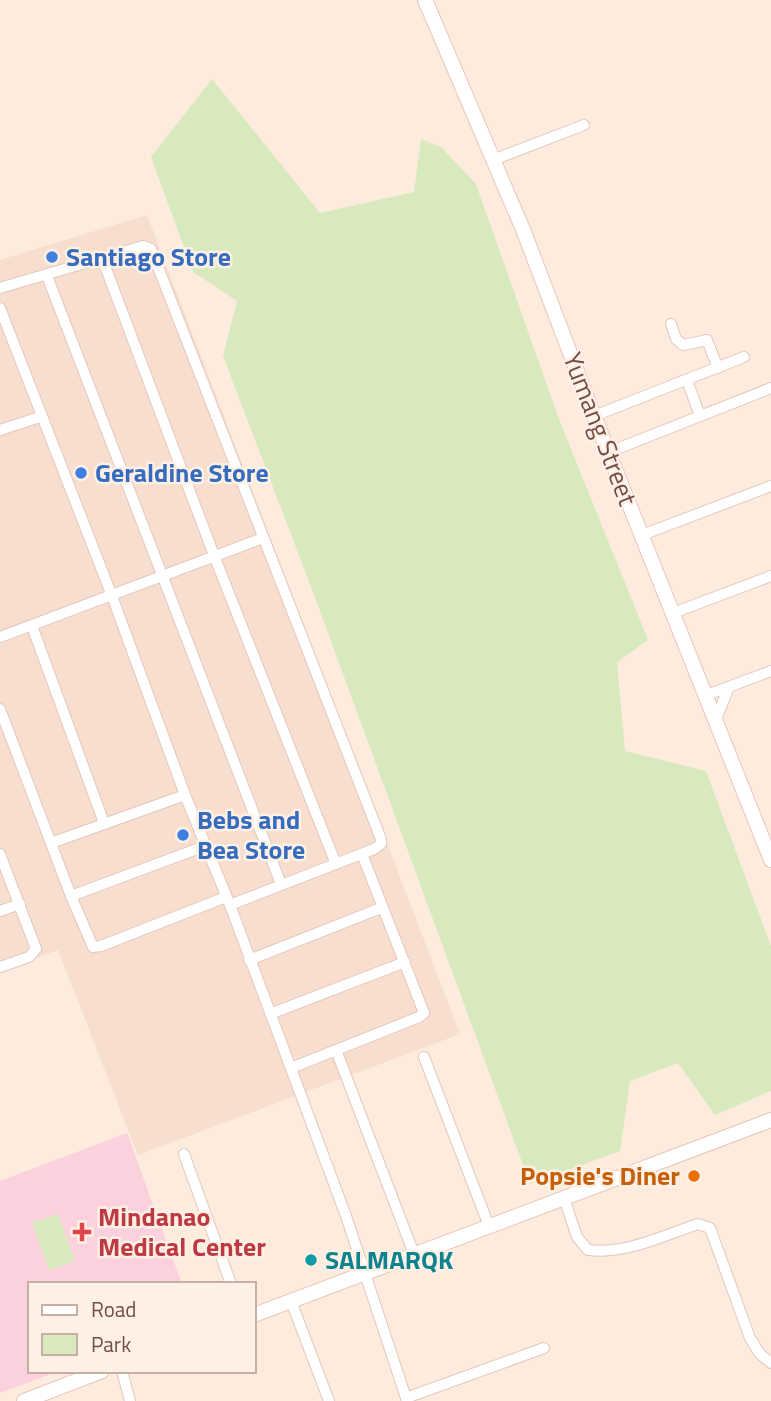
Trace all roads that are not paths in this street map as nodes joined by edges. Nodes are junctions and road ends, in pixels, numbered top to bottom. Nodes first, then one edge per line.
1 (425, 0) edge
2 (584, 125) dead end
3 (493, 160) junction
4 (102, 258) junction
5 (47, 275) junction
6 (0, 288) edge
7 (0, 308) edge
8 (671, 324) dead end
9 (744, 357) dead end
10 (718, 368) junction
11 (687, 380) junction
12 (771, 388) edge
13 (594, 416) junction
14 (700, 416) junction
15 (40, 417) junction
16 (0, 430) edge
17 (609, 452) junction
18 (771, 486) edge
19 (642, 535) junction
20 (263, 538) junction
21 (215, 558) junction
22 (771, 576) edge
23 (164, 577) junction
24 (112, 596) junction
25 (673, 612) junction
26 (32, 625) junction
27 (0, 637) edge
28 (771, 671) edge
29 (729, 687) junction
30 (707, 695) junction
31 (0, 709) edge
32 (716, 719) junction
33 (185, 795) junction
34 (104, 823) junction
35 (51, 844) junction
36 (205, 846) junction
37 (362, 854) junction
38 (0, 855) edge
39 (771, 860) edge
40 (336, 864) junction
41 (281, 884) junction
42 (71, 896) junction
43 (228, 901) junction
44 (20, 904) junction
45 (382, 908) junction
46 (0, 911) edge
47 (249, 960) junction
48 (405, 962) junction
49 (0, 967) edge
50 (270, 1014) junction
51 (336, 1050) junction
52 (424, 1057) dead end
53 (290, 1068) junction
54 (771, 1120) edge
55 (184, 1154) dead end
56 (564, 1198) junction
57 (489, 1226) junction
58 (414, 1254) junction
59 (366, 1272) junction
60 (230, 1282) edge
61 (291, 1301) junction
62 (256, 1314) edge
63 (544, 1348) dead end
64 (771, 1363) edge
65 (97, 1373) edge
66 (123, 1373) edge
67 (406, 1400) edge
68 (24, 1401) edge
69 (130, 1401) edge
70 (329, 1401) edge

1 - 3 main road, Yumang Street
2 - 3 street
3 - 13 main road, Yumang Street
4 - 5 street
4 - 20 street
4 - 21 street
5 - 6 street
5 - 23 street
7 - 15 street
8 - 10 street
9 - 10 street
10 - 11 street
11 - 13 street
11 - 14 street
12 - 14 street
13 - 17 main road, Yumang Street
14 - 17 street
15 - 16 street
15 - 24 street
17 - 19 main road, Yumang Street
18 - 19 street
19 - 25 main road, Yumang Street
20 - 21 street
20 - 37 street
21 - 23 street
21 - 40 street
22 - 25 street
23 - 24 street
23 - 41 street
24 - 26 street
24 - 33 street
25 - 30 main road, Yumang Street
26 - 27 street
26 - 34 street
28 - 29 street
29 - 30 street
29 - 32 street
30 - 32 main road, Yumang Street
31 - 35 street
32 - 39 main road, Yumang Street
33 - 34 street
33 - 36 street
34 - 35 street
35 - 42 street
36 - 42 street
36 - 43 street
37 - 40 street
37 - 45 street
38 - 44 street
40 - 41 street
41 - 43 street
42 - 43 street
43 - 47 street
44 - 46 street
44 - 49 street
45 - 47 street
45 - 48 street
47 - 50 street
48 - 50 street
48 - 51 street
50 - 53 street
51 - 53 street
51 - 58 street
52 - 57 street
53 - 59 street
54 - 56 main road
55 - 60 street
56 - 57 main road
56 - 64 street
57 - 58 main road
58 - 59 main road
59 - 61 main road
59 - 67 street
61 - 62 main road
61 - 70 street
63 - 67 street
65 - 68 main road
66 - 69 street

